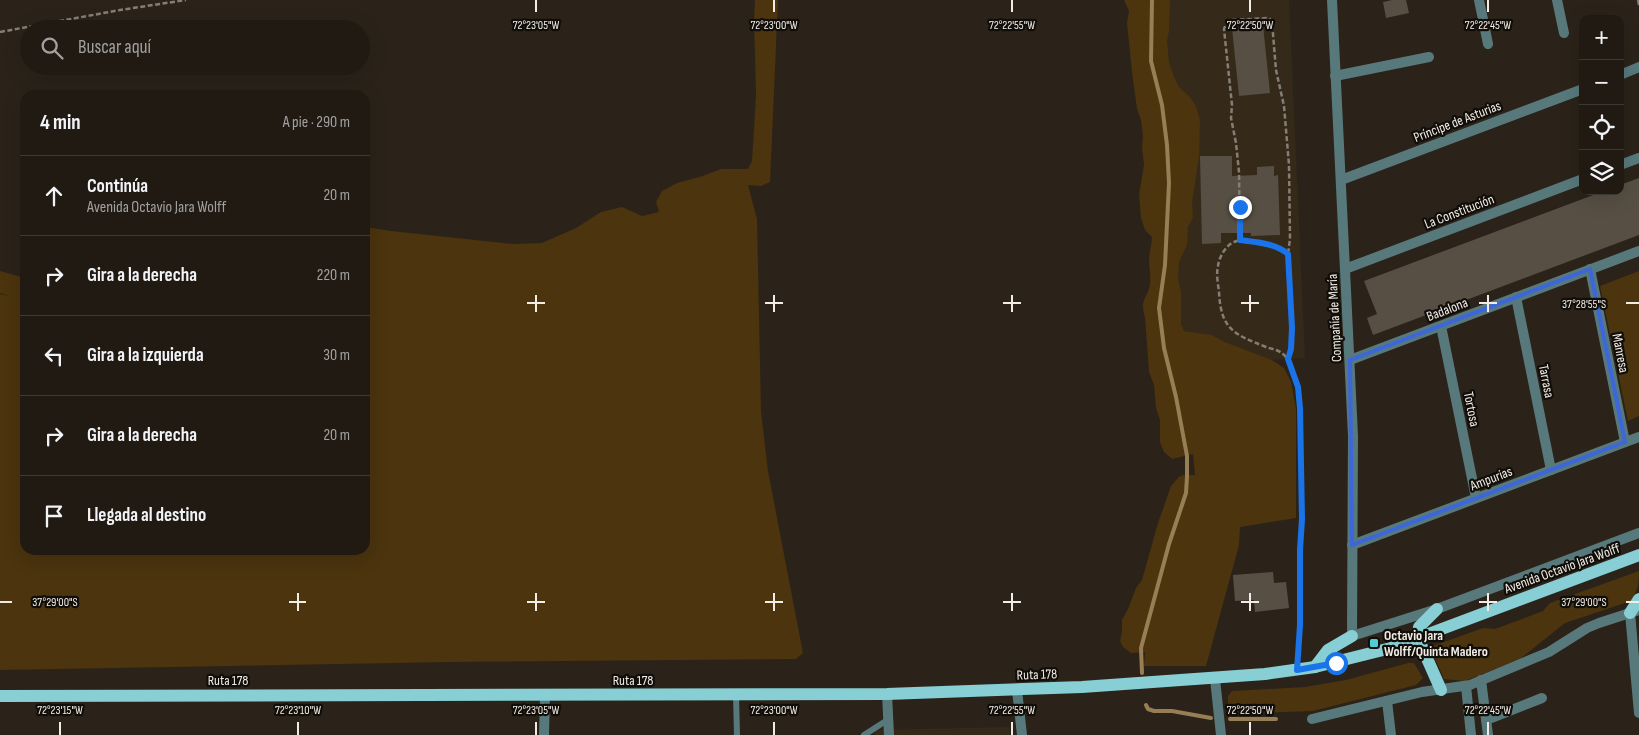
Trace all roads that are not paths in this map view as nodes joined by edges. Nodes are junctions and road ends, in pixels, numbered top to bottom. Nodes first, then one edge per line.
1 (1332, 0) edge
2 (1479, 0) edge
3 (1557, 0) edge
4 (1564, 33) dead end
5 (1488, 44) dead end
6 (1429, 57) dead end
7 (1639, 68) edge
8 (1624, 73) edge
9 (1336, 76) junction
10 (1579, 91) edge
11 (1639, 158) edge
12 (1624, 164) edge
13 (1341, 180) junction
14 (1579, 181) edge
15 (1639, 251) edge
16 (1345, 269) junction
17 (1590, 269) junction
18 (1516, 298) junction
19 (1441, 326) junction
20 (1350, 360) junction
21 (1639, 437) edge
22 (1625, 442) junction
23 (1551, 470) junction
24 (1476, 498) junction
25 (1639, 533) edge
26 (1352, 545) junction
27 (1639, 555) edge
28 (1639, 600) edge
29 (1437, 609) junction
30 (1635, 611) edge
31 (1352, 636) junction
32 (1418, 638) junction
33 (1315, 667) junction
34 (1264, 674) joint
35 (1215, 678) junction
36 (1482, 680) junction
37 (1466, 686) junction
38 (1017, 690) junction
39 (1441, 690) junction
40 (887, 694) junction
41 (544, 695) junction
42 (736, 695) junction
43 (0, 696) edge
44 (1542, 698) dead end
45 (1387, 701) junction
46 (1639, 713) edge
47 (888, 718) junction
48 (1312, 719) dead end
49 (1486, 720) junction
50 (544, 735) edge
51 (737, 735) edge
52 (864, 735) edge
53 (889, 735) edge
54 (1022, 735) edge
55 (1221, 735) edge
56 (1391, 735) edge
57 (1471, 735) edge
58 (1488, 735) edge

1 - 9 street, Compañía de María
2 - 5 street
3 - 4 street
6 - 9 street
7 - 8 street
9 - 13 street, Compañía de María
10 - 13 street, Príncipe de Asturias
11 - 12 street
13 - 16 street, Compañía de María
14 - 16 street, La Constitución
15 - 17 street, Badalona
16 - 20 street, Compañía de María
17 - 18 street, Badalona
17 - 22 street, Manresa
18 - 19 street, Badalona
18 - 23 street, Tarrasa
19 - 20 street, Badalona
19 - 24 street, Tortosa
20 - 26 street, Compañía de María
21 - 22 street, Ampurias
22 - 23 street, Ampurias
23 - 24 street, Ampurias
24 - 26 street, Ampurias
25 - 29 street, Avenida Octavio Jara Wolff
26 - 31 street, Compañía de María
27 - 32 main road, Avenida Octavio Jara Wolff
28 - 30 main road
29 - 31 street, Avenida Octavio Jara Wolff
29 - 32 main road
30 - 36 street
30 - 46 street
31 - 33 main road
32 - 33 main road, Avenida Octavio Jara Wolff
32 - 39 main road
33 - 34 main road, Avenida Octavio Jara Wolff
34 - 35 main road, Ruta 178
35 - 38 main road, Ruta 178
35 - 55 street
36 - 37 street
36 - 49 street
37 - 39 street
37 - 57 street
38 - 40 main road, Ruta 178
38 - 54 street
39 - 45 street
40 - 42 main road, Ruta 178
40 - 47 street
41 - 42 main road, Ruta 178
41 - 43 main road, Ruta 178
41 - 50 street
42 - 51 lane
44 - 49 street
45 - 48 street
45 - 56 street
47 - 52 lane
47 - 53 street
49 - 58 street

